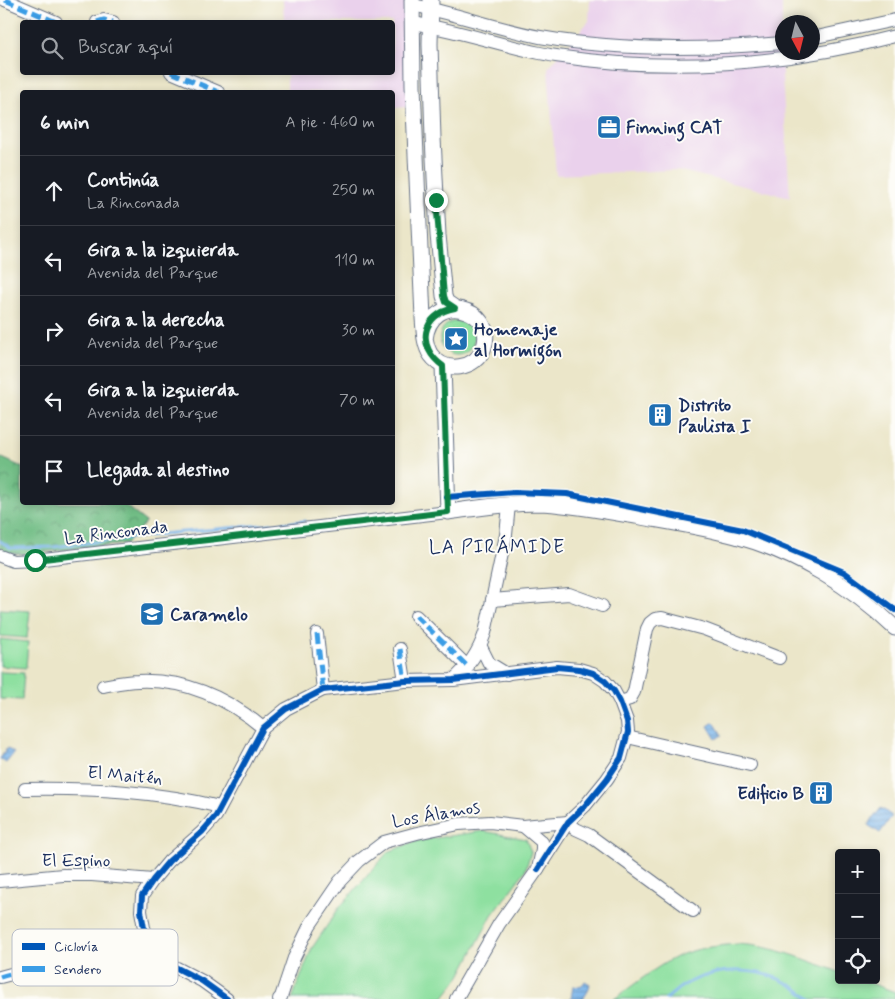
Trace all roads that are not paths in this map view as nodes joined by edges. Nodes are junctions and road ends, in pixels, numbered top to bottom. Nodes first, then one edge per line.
1 (5, 0) edge
2 (412, 3) edge
3 (430, 4) edge
4 (51, 20) edge
5 (895, 20) edge
6 (412, 23) junction
7 (430, 26) junction
8 (820, 36) edge
9 (895, 36) edge
10 (775, 43) edge
11 (745, 45) junction
12 (748, 61) junction
13 (178, 75) edge
14 (213, 90) edge
15 (455, 308) junction
16 (425, 339) junction
17 (443, 366) junction
18 (510, 505) junction
19 (448, 512) junction
20 (0, 556) edge
21 (492, 600) junction
22 (602, 606) dead end
23 (416, 616) dead end
24 (895, 628) edge
25 (316, 634) dead end
26 (481, 647) junction
27 (400, 649) dead end
28 (779, 658) dead end
29 (468, 667) junction
30 (506, 674) junction
31 (454, 680) junction
32 (405, 681) junction
33 (103, 686) dead end
34 (323, 690) junction
35 (620, 702) junction
36 (263, 728) junction
37 (627, 737) junction
38 (750, 764) dead end
39 (26, 789) dead end
40 (220, 808) junction
41 (568, 822) junction
42 (523, 826) junction
43 (538, 869) junction
44 (0, 880) edge
45 (152, 880) junction
46 (693, 911) dead end
47 (144, 929) edge
48 (178, 969) edge
49 (280, 998) edge
50 (227, 999) edge
51 (456, 999) edge

1 - 4 street
2 - 3 street
2 - 6 street
3 - 7 street
3 - 11 street
5 - 8 street
6 - 7 street
6 - 16 street
7 - 12 street
7 - 15 street
9 - 12 street
10 - 11 street
11 - 12 street
13 - 14 street
15 - 16 street
15 - 17 street
16 - 17 street
17 - 19 street
18 - 19 street, La Rinconada
18 - 21 street
18 - 24 street, La Rinconada
19 - 20 street, La Rinconada
21 - 22 street
21 - 26 street
23 - 29 street
25 - 34 street
26 - 29 street
26 - 30 street
27 - 32 street
28 - 35 street
29 - 31 street
30 - 31 street
30 - 35 street
31 - 32 street
32 - 34 street
33 - 36 street
34 - 36 street
35 - 37 street
36 - 40 street
37 - 38 street
37 - 41 street
39 - 40 street, El Maitén
40 - 45 street
41 - 42 street, Los Álamos
41 - 43 street
41 - 46 street
42 - 43 street
42 - 49 street, Los Álamos
43 - 51 street
44 - 45 street, El Espino
45 - 47 street
48 - 50 street

